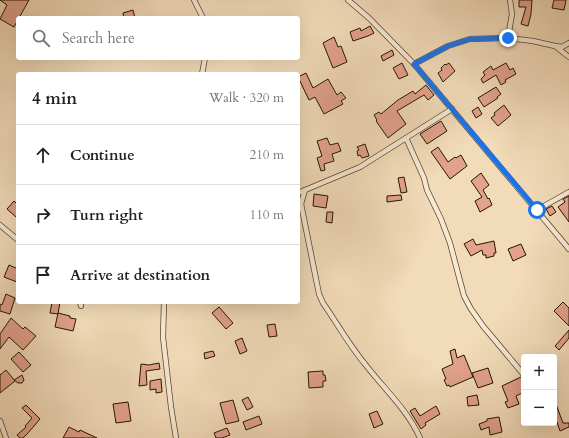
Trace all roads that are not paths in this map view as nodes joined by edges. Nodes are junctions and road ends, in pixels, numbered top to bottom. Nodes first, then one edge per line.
1 (194, 0) edge
2 (348, 0) edge
3 (510, 0) edge
4 (201, 16) edge
5 (508, 38) junction
6 (569, 43) edge
7 (555, 46) junction
8 (569, 57) edge
9 (205, 60) edge
10 (414, 64) junction
11 (202, 72) edge
12 (452, 109) junction
13 (406, 138) junction
14 (305, 190) junction
15 (300, 192) edge
16 (569, 192) edge
17 (300, 200) edge
18 (300, 207) edge
19 (537, 210) junction
20 (0, 225) edge
21 (16, 238) edge
22 (569, 249) edge
23 (164, 304) edge
24 (521, 371) edge
25 (0, 421) edge
26 (6, 438) edge
27 (176, 438) edge
28 (420, 438) edge

1 - 4 street
2 - 10 street
3 - 5 street
5 - 7 street
5 - 10 street
6 - 7 street
7 - 8 street
9 - 11 street
10 - 12 street
12 - 13 street
12 - 19 street
13 - 14 street
13 - 24 street
14 - 15 street
14 - 17 street
16 - 19 street
18 - 28 street
19 - 22 street
20 - 21 street
23 - 27 street
25 - 26 street

